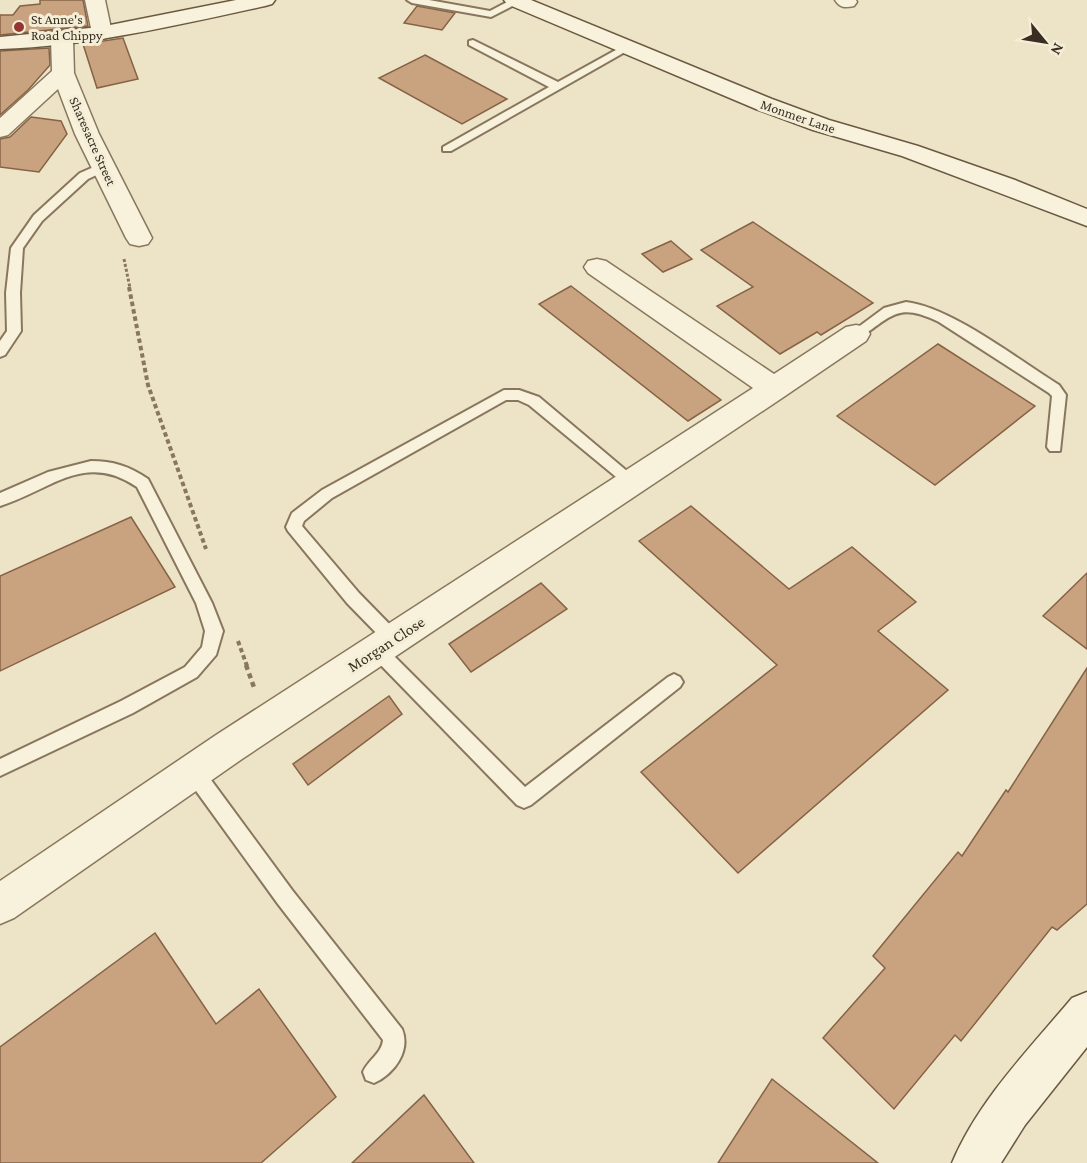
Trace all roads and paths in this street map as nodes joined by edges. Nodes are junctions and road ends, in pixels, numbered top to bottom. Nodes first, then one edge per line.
1 (95, 0) edge
2 (265, 0) edge
3 (412, 0) edge
4 (516, 1) edge
5 (102, 33) junction
6 (62, 39) junction
7 (0, 43) edge
8 (473, 43) dead end
9 (627, 48) junction
10 (63, 73) junction
11 (558, 87) junction
12 (0, 130) edge
13 (447, 149) dead end
14 (103, 167) junction
15 (1087, 218) edge
16 (139, 238) joint
17 (597, 267) dead end
18 (856, 334) joint
19 (0, 352) edge
20 (775, 389) junction
21 (1055, 447) dead end
22 (632, 482) junction
23 (0, 500) edge
24 (207, 554) dead end
25 (235, 632) dead end
26 (385, 644) junction
27 (674, 682) dead end
28 (266, 722) junction
29 (0, 768) edge
30 (194, 771) junction
31 (0, 904) edge
32 (1087, 1013) edge
33 (374, 1072) dead end
34 (975, 1163) edge

1 - 5 street
2 - 5 street
3 - 4 lane
4 - 9 street, Monmer Lane
5 - 6 street
6 - 7 street
6 - 10 street, Sharesacre Street
8 - 11 lane
9 - 11 lane
9 - 15 street, Monmer Lane
10 - 12 street
10 - 14 street, Sharesacre Street
11 - 13 lane
14 - 16 street, Sharesacre Street
14 - 19 lane
16 - 24 path
17 - 20 street
18 - 20 street, Morgan Close
18 - 21 lane
20 - 22 street, Morgan Close
22 - 26 street, Morgan Close
22 - 26 lane
23 - 29 lane
25 - 28 path
26 - 27 lane
26 - 28 street, Morgan Close
28 - 30 street, Morgan Close
30 - 31 street, Morgan Close
30 - 33 lane
32 - 34 street

